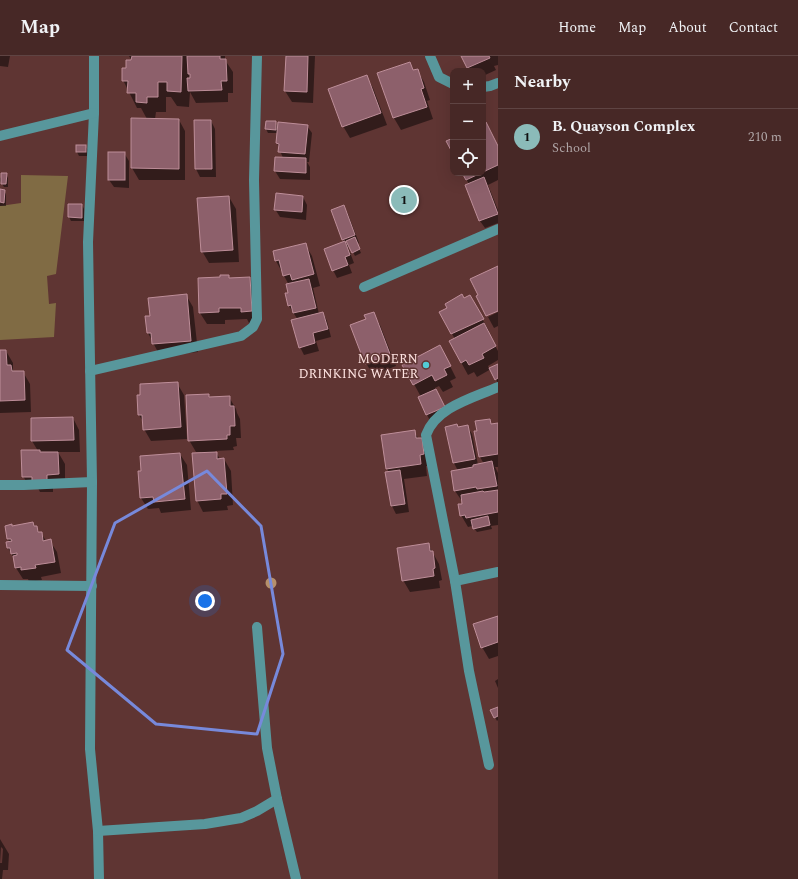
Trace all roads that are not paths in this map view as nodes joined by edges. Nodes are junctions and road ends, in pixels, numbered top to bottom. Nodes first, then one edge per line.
1 (94, 56) edge
2 (257, 56) edge
3 (430, 56) edge
4 (450, 82) edge
5 (498, 83) edge
6 (486, 87) edge
7 (94, 113) junction
8 (0, 136) edge
9 (498, 229) edge
10 (364, 287) dead end
11 (90, 371) junction
12 (498, 387) edge
13 (92, 482) junction
14 (0, 485) edge
15 (498, 572) edge
16 (455, 581) junction
17 (0, 585) edge
18 (92, 586) junction
19 (257, 627) dead end
20 (489, 765) dead end
21 (277, 799) junction
22 (98, 831) junction
23 (99, 879) edge
24 (296, 879) edge

1 - 7 street
2 - 11 street
3 - 4 street
5 - 6 street
7 - 8 street
7 - 11 street
9 - 10 street
11 - 13 street
12 - 16 street
13 - 14 street
13 - 18 street
15 - 16 street
16 - 20 street
17 - 18 street
18 - 22 street
19 - 21 street
21 - 22 street
21 - 24 street
22 - 23 street

